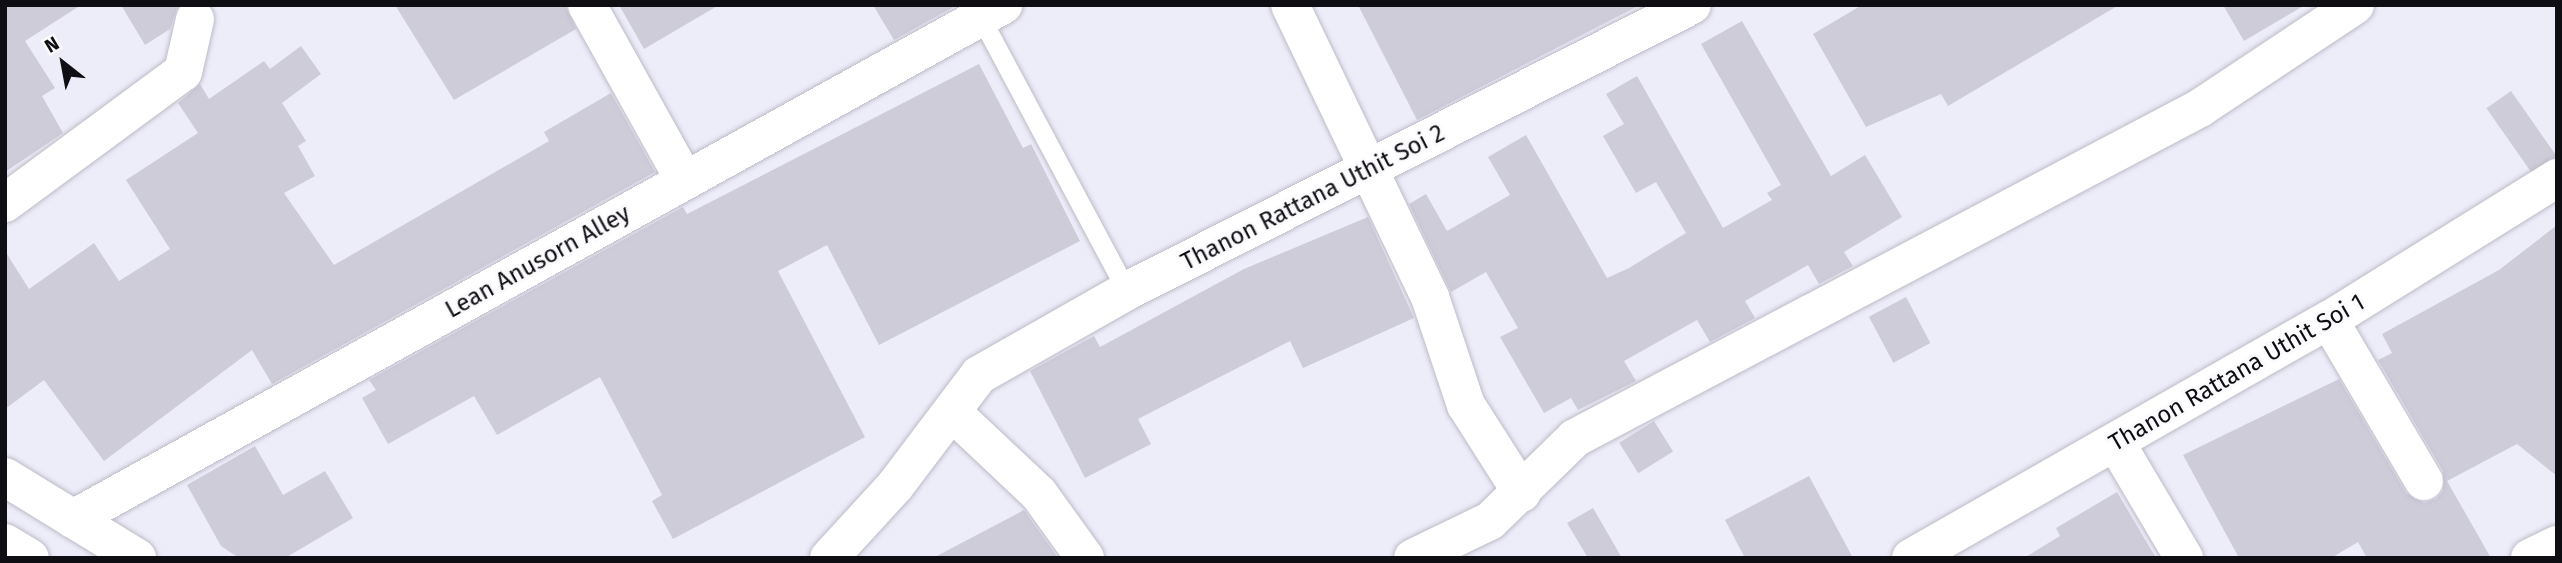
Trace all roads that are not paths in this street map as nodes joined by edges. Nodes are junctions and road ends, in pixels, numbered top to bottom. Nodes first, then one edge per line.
1 (587, 5) edge
2 (1692, 5) edge
3 (2355, 5) edge
4 (1296, 7) edge
5 (992, 12) edge
6 (195, 19) dead end
7 (1371, 169) junction
8 (685, 181) junction
9 (2551, 194) edge
10 (5, 203) edge
11 (1127, 291) junction
12 (2329, 320) junction
13 (953, 413) junction
14 (2116, 443) junction
15 (5, 477) edge
16 (2424, 481) dead end
17 (1522, 493) junction
18 (73, 519) junction
19 (5, 543) edge
20 (2557, 545) edge
21 (30, 558) edge
22 (137, 558) edge
23 (829, 558) edge
24 (1084, 558) edge
25 (1413, 558) edge
26 (1911, 558) edge
27 (2184, 558) edge
28 (2530, 558) edge

1 - 8 street
2 - 7 street, Thanon Rattana Uthit Soi 2
3 - 17 street
4 - 7 street
5 - 8 street, Lean Anusorn Alley
5 - 11 lane
6 - 10 street
7 - 11 street, Thanon Rattana Uthit Soi 2
7 - 17 street
8 - 18 street, Lean Anusorn Alley
9 - 12 street, Thanon Rattana Uthit Soi 1
11 - 13 street, Thanon Rattana Uthit Soi 2
12 - 14 street, Thanon Rattana Uthit Soi 1
12 - 16 street
13 - 23 street, Thanon Rattana Uthit Soi 2
13 - 24 street
14 - 26 street, Thanon Rattana Uthit Soi 1
14 - 27 street
15 - 18 street
17 - 25 street
18 - 22 street
19 - 21 street
20 - 28 street

